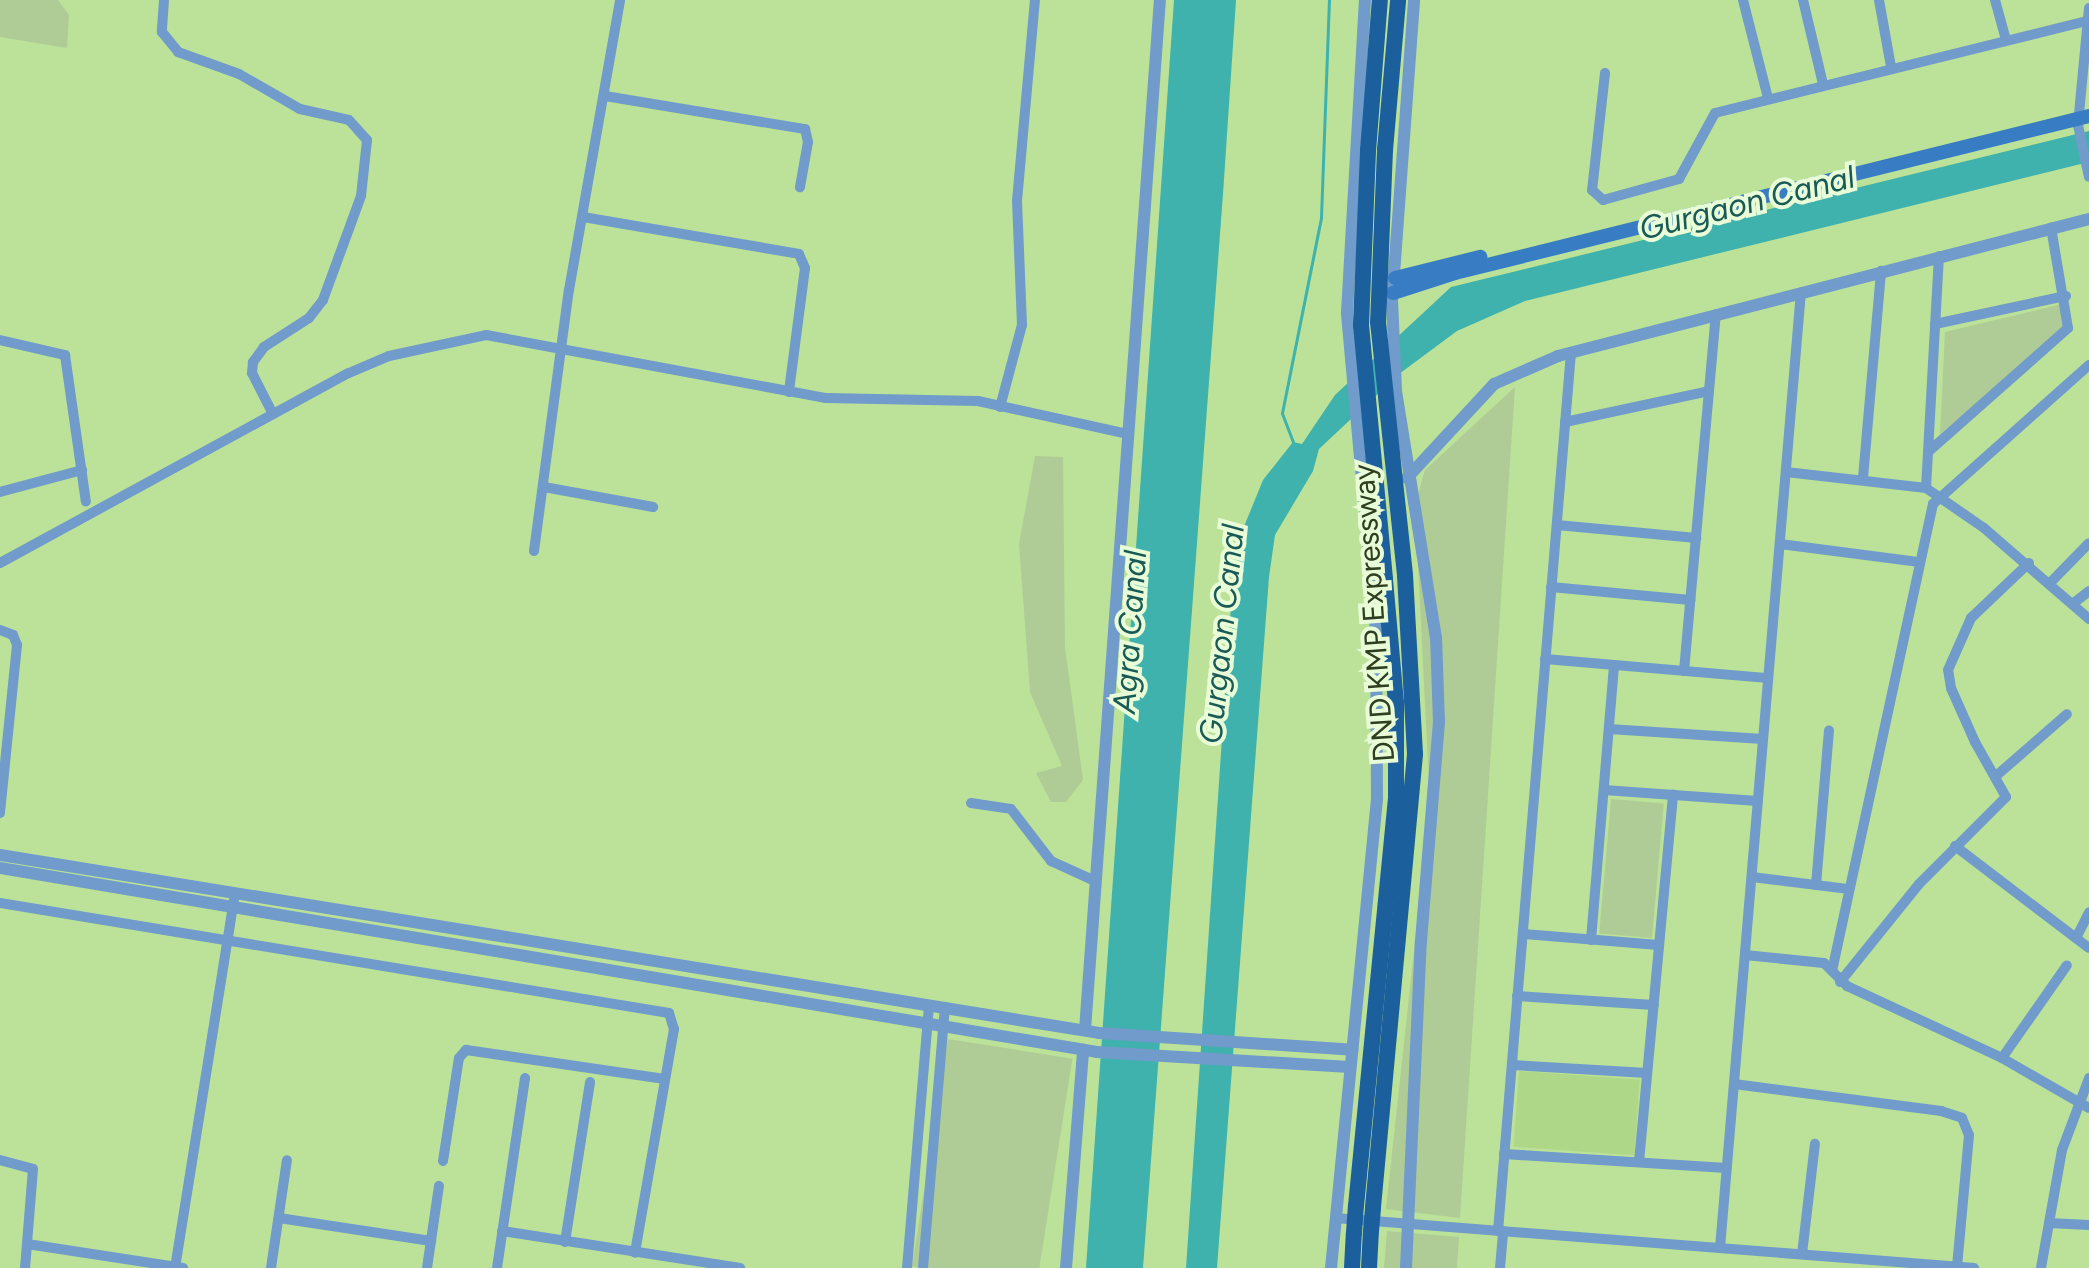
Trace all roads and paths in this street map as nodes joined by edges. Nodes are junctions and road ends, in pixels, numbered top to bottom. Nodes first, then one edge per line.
1 (164, 0) edge
2 (620, 0) edge
3 (1035, 0) edge
4 (1160, 0) edge
5 (1365, 0) edge
6 (1380, 0) edge
7 (1398, 0) edge
8 (1414, 0) edge
9 (1743, 0) edge
10 (1803, 0) edge
11 (1879, 0) edge
12 (1995, 0) edge
13 (2089, 8) edge
14 (2088, 21) edge
15 (2006, 40) junction
16 (1891, 67) junction
17 (1605, 73) dead end
18 (1823, 84) junction
19 (605, 96) junction
20 (1768, 98) junction
21 (2083, 117) edge
22 (1377, 150) junction
23 (2088, 172) edge
24 (800, 187) dead end
25 (583, 217) junction
26 (2089, 219) edge
27 (1354, 220) junction
28 (1399, 223) junction
29 (2051, 227) junction
30 (1939, 256) junction
31 (1881, 271) junction
32 (1394, 285) junction
33 (1801, 292) junction
34 (2066, 296) junction
35 (1716, 314) junction
36 (1935, 324) junction
37 (0, 340) edge
38 (560, 349) junction
39 (1571, 352) junction
40 (2089, 365) edge
41 (1709, 391) junction
42 (789, 392) junction
43 (1000, 407) junction
44 (273, 414) junction
45 (1565, 422) junction
46 (1128, 434) junction
47 (1928, 452) junction
48 (82, 470) junction
49 (1786, 472) junction
50 (1407, 478) junction
51 (1863, 478) junction
52 (544, 487) junction
53 (1926, 488) junction
54 (0, 492) edge
55 (1941, 496) junction
56 (86, 502) dead end
57 (653, 507) dead end
58 (1557, 525) junction
59 (1696, 538) junction
60 (2089, 543) edge
61 (1780, 544) junction
62 (1421, 546) junction
63 (534, 551) dead end
64 (1370, 551) junction
65 (1918, 562) junction
66 (0, 563) edge
67 (2029, 563) junction
68 (2051, 582) junction
69 (1551, 587) junction
70 (2089, 591) edge
71 (1690, 600) junction
72 (2075, 602) junction
73 (2089, 619) edge
74 (0, 630) edge
75 (1545, 659) junction
76 (1614, 665) junction
77 (1684, 671) junction
78 (1768, 678) junction
79 (6, 696) edge
80 (2067, 714) dead end
81 (1609, 729) junction
82 (1829, 731) dead end
83 (1763, 739) junction
84 (3, 750) edge
85 (1996, 776) junction
86 (1604, 790) junction
87 (1673, 795) junction
88 (1758, 801) junction
89 (971, 803) dead end
90 (0, 813) edge
91 (1955, 846) junction
92 (0, 855) edge
93 (0, 868) edge
94 (1752, 877) junction
95 (1095, 881) junction
96 (1816, 885) junction
97 (1849, 889) junction
98 (234, 899) junction
99 (0, 903) edge
100 (2089, 912) edge
101 (1523, 934) junction
102 (2076, 938) junction
103 (227, 940) junction
104 (1591, 940) junction
105 (1659, 945) junction
106 (2089, 948) edge
107 (1745, 955) junction
108 (2067, 965) dead end
109 (1832, 971) junction
110 (1840, 982) junction
111 (1517, 996) junction
112 (929, 1005) junction
113 (1654, 1005) junction
114 (945, 1007) junction
115 (927, 1023) junction
116 (943, 1025) junction
117 (1085, 1030) junction
118 (1083, 1050) junction
119 (1352, 1050) junction
120 (2002, 1058) junction
121 (1512, 1065) junction
122 (1350, 1067) junction
123 (1647, 1073) junction
124 (525, 1078) dead end
125 (2089, 1078) edge
126 (665, 1079) junction
127 (590, 1082) dead end
128 (1734, 1084) junction
129 (2078, 1102) junction
130 (2089, 1108) edge
131 (1815, 1144) dead end
132 (1504, 1154) junction
133 (0, 1160) edge
134 (287, 1160) dead end
135 (443, 1161) dead end
136 (1639, 1162) junction
137 (1727, 1168) junction
138 (439, 1186) dead end
139 (1365, 1206) junction
140 (279, 1218) junction
141 (1335, 1218) junction
142 (1409, 1223) junction
143 (2049, 1223) junction
144 (2089, 1225) edge
145 (502, 1231) junction
146 (1500, 1231) junction
147 (1363, 1232) junction
148 (431, 1241) junction
149 (565, 1242) junction
150 (27, 1244) junction
151 (1720, 1248) junction
152 (635, 1253) junction
153 (87, 1254) junction
154 (1802, 1254) junction
155 (1833, 1262) edge
156 (1893, 1265) edge
157 (1957, 1267) edge
158 (25, 1268) edge
159 (84, 1268) edge
160 (178, 1268) edge
161 (271, 1268) edge
162 (427, 1268) edge
163 (497, 1268) edge
164 (740, 1268) edge
165 (907, 1268) edge
166 (923, 1268) edge
167 (1066, 1268) edge
168 (1331, 1268) edge
169 (1352, 1268) edge
170 (1369, 1268) edge
171 (1406, 1268) edge
172 (1500, 1268) edge
173 (1974, 1268) edge
174 (2041, 1268) edge

1 - 44 street
2 - 19 street
3 - 43 street
4 - 46 street
5 - 27 street
6 - 22 highway, DND KMP Expressway
7 - 22 highway, DND KMP Expressway
8 - 28 street
9 - 20 street
10 - 18 street
11 - 16 street
12 - 15 street
13 - 14 street
14 - 15 street
14 - 21 street
15 - 16 street
16 - 18 street
17 - 20 street
18 - 20 street
19 - 24 street
19 - 25 street
21 - 23 street
21 - 32 main road
22 - 139 highway, DND KMP Expressway, bridge
22 - 139 highway, DND KMP Expressway, bridge
25 - 38 street
25 - 42 street
26 - 29 street
27 - 28 street
27 - 64 street
28 - 32 street
29 - 30 street
29 - 34 street
30 - 31 street
30 - 36 street
31 - 33 street
31 - 51 street
32 - 50 street
33 - 35 street
33 - 49 street
34 - 36 street
34 - 47 street
35 - 39 street
35 - 41 street
36 - 47 street
37 - 48 street
38 - 42 street
38 - 44 street
38 - 52 street
39 - 45 street
39 - 50 street
40 - 55 street
41 - 45 street
41 - 59 street
42 - 43 street
43 - 46 street
44 - 66 street
45 - 58 street
46 - 95 street
47 - 53 street
48 - 54 street
48 - 56 street
49 - 51 street
49 - 61 street
50 - 62 street
51 - 53 street
52 - 57 street
52 - 63 street
53 - 55 street
55 - 65 street
55 - 67 street
58 - 59 street
58 - 69 street
59 - 71 street
60 - 68 street
61 - 65 street
61 - 78 street
62 - 64 street
62 - 142 street
64 - 119 street
65 - 97 street
67 - 68 street
67 - 85 street
68 - 72 street
69 - 71 street
69 - 75 street
70 - 72 street
71 - 77 street
72 - 73 street
74 - 79 street
75 - 76 street
75 - 101 street
76 - 77 street
76 - 81 street
77 - 78 street
78 - 83 street
79 - 84 street
80 - 85 street
81 - 83 street
81 - 86 street
82 - 96 street
83 - 88 street
84 - 90 street
85 - 91 street
86 - 87 street
86 - 104 street
87 - 88 street
87 - 105 street
88 - 94 street
89 - 95 street
91 - 102 street
91 - 110 street
92 - 98 street
93 - 98 street
94 - 96 street
94 - 107 street
95 - 117 street
96 - 97 street
97 - 109 street
98 - 103 street
98 - 112 street
98 - 115 street
99 - 103 street
100 - 102 street
101 - 104 street
101 - 111 street
102 - 106 street
103 - 126 street
103 - 160 street
104 - 105 street
105 - 113 street
107 - 109 street
107 - 128 street
108 - 120 street
109 - 110 street
110 - 120 street
111 - 113 street
111 - 121 street
112 - 114 street
112 - 115 street
113 - 123 street
114 - 116 street
114 - 117 street
115 - 116 street
115 - 165 street
116 - 118 street
116 - 166 street
117 - 119 street
118 - 122 street
118 - 167 street
119 - 122 street
120 - 129 street
121 - 123 street
121 - 132 street
122 - 141 street
123 - 136 street
124 - 145 street
125 - 129 street
126 - 135 street
126 - 152 street
127 - 149 street
128 - 137 street
128 - 157 street
129 - 130 street
129 - 143 street
131 - 154 street
132 - 136 street
132 - 146 street
133 - 150 street
134 - 140 street
136 - 137 street
137 - 151 street
138 - 148 street
139 - 147 highway, DND KMP Expressway, bridge
140 - 148 street
140 - 161 street
141 - 142 street
141 - 168 street
142 - 146 street
142 - 171 street
143 - 144 street
143 - 174 street
145 - 149 street
145 - 163 street
146 - 151 street
146 - 172 street
147 - 169 highway, DND KMP Expressway
147 - 170 highway, DND KMP Expressway
148 - 162 street
149 - 152 street
150 - 153 street
150 - 158 street
151 - 154 street
152 - 164 street
153 - 159 street
153 - 160 street
154 - 155 street
155 - 156 street
156 - 157 street
157 - 173 street

